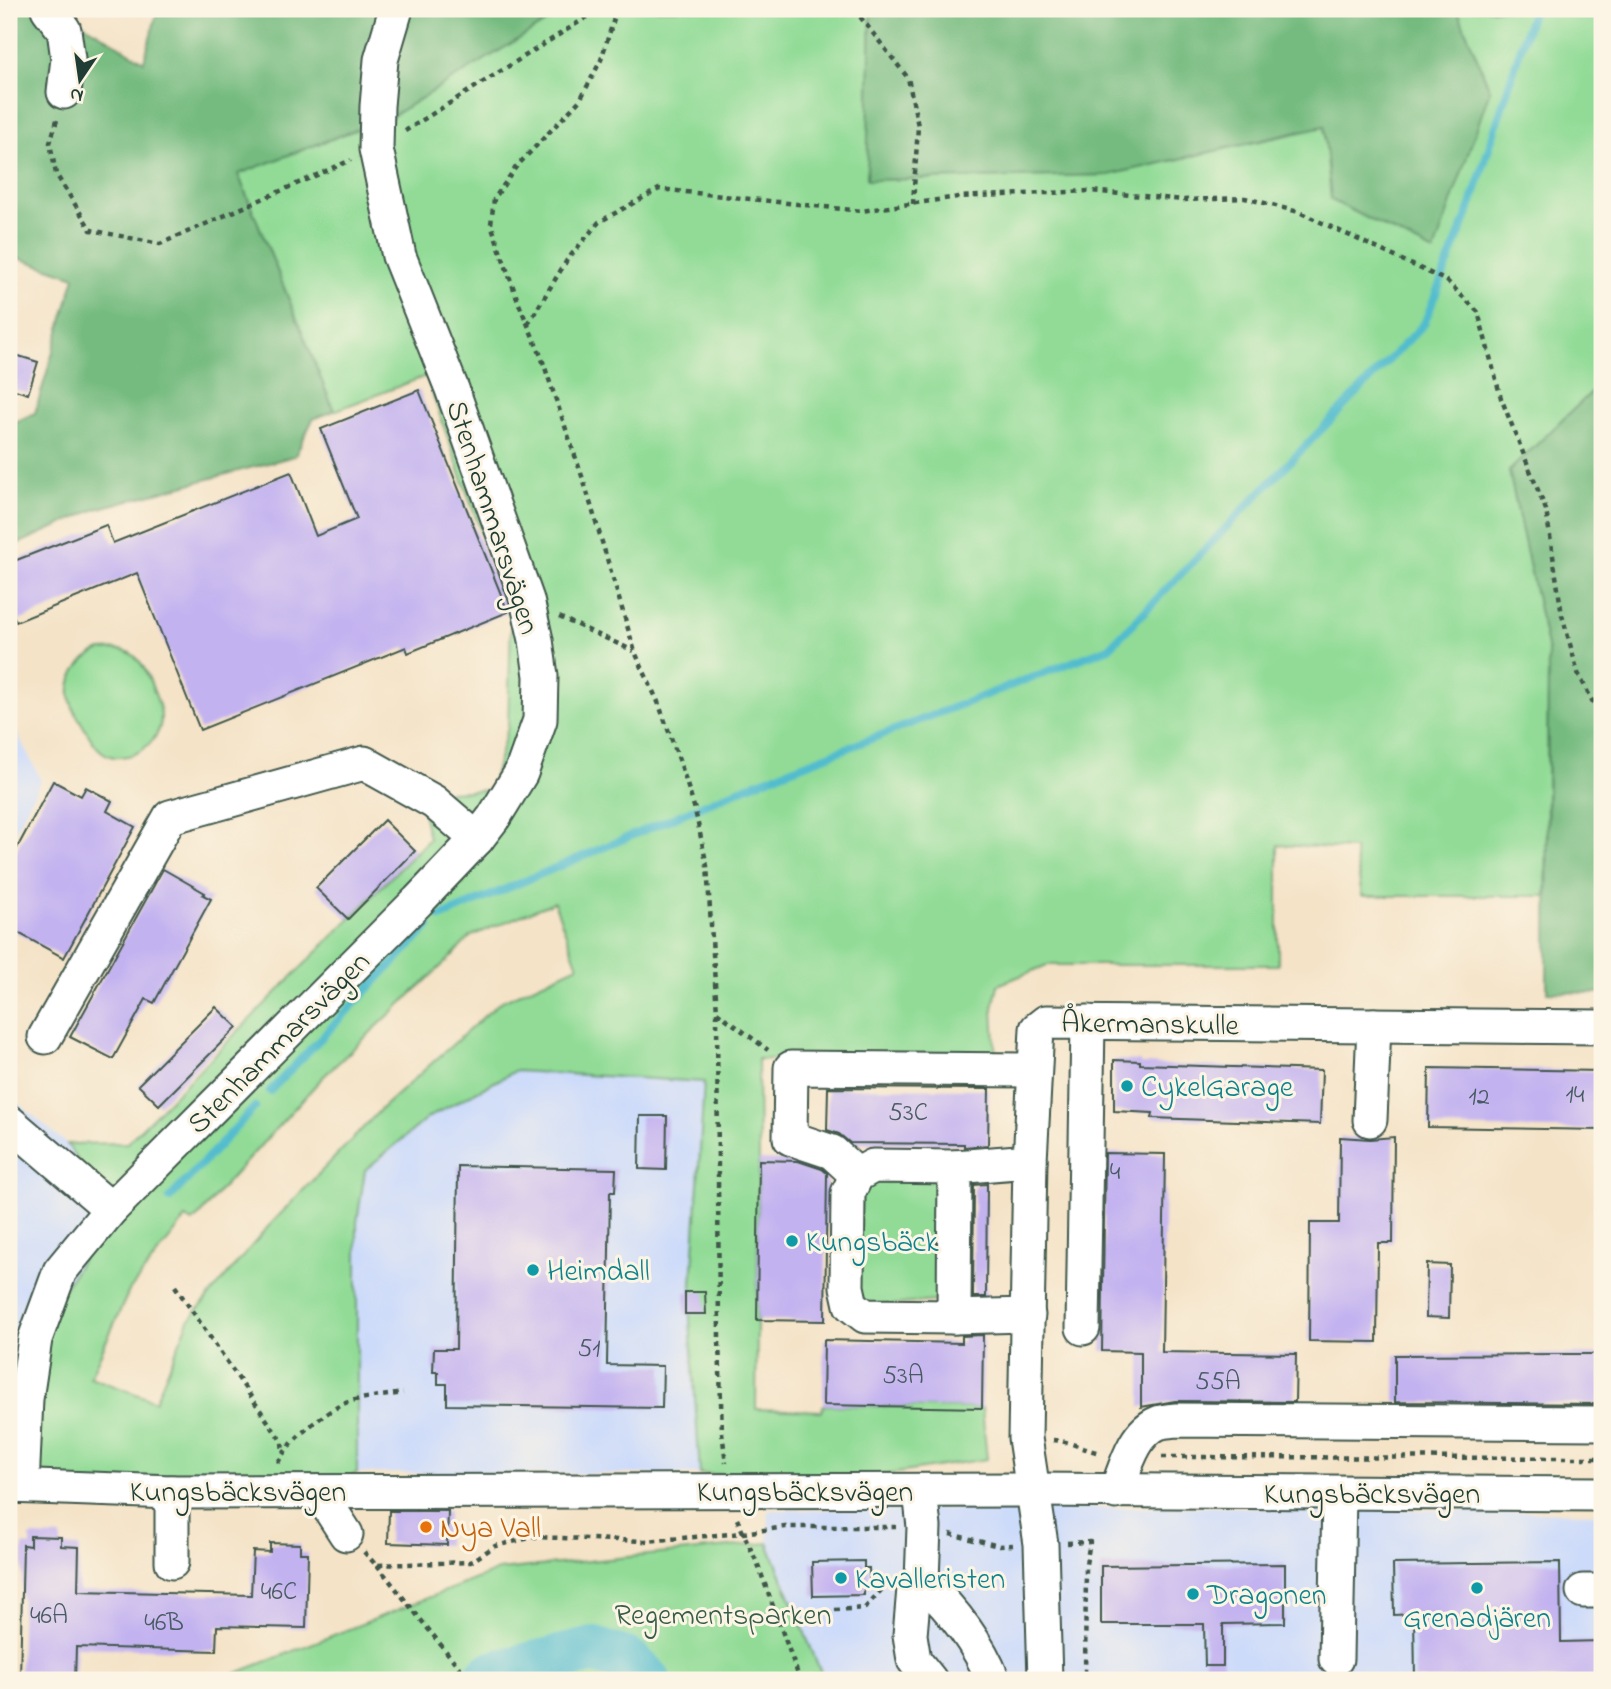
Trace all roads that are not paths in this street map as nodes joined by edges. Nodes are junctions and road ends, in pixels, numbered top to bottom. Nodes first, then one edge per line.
1 (48, 9) edge
2 (396, 9) edge
3 (64, 92) road end
4 (477, 839) junction
5 (1088, 1023) junction
6 (1374, 1025) junction
7 (1602, 1027) edge
8 (45, 1037) dead end
9 (1034, 1070) junction
10 (1370, 1120) dead end
11 (9, 1122) edge
12 (1030, 1161) junction
13 (955, 1167) junction
14 (858, 1175) junction
15 (111, 1209) junction
16 (1028, 1315) junction
17 (954, 1317) junction
18 (1083, 1328) dead end
19 (1602, 1423) edge
20 (15, 1486) edge
21 (1032, 1490) junction
22 (920, 1491) junction
23 (172, 1492) junction
24 (320, 1492) junction
25 (1116, 1492) junction
26 (1339, 1493) junction
27 (1602, 1494) edge
28 (346, 1534) road end
29 (172, 1562) dead end
30 (918, 1585) junction
31 (1336, 1659) dead end
32 (930, 1680) edge
33 (993, 1680) edge
34 (1045, 1680) edge

1 - 3 street
2 - 4 street, Stenhammarsvägen
4 - 8 street
4 - 15 street, Stenhammarsvägen
5 - 6 street, Åkermanskulle
5 - 9 street, Åkermanskulle
5 - 18 street
6 - 7 street, Åkermanskulle
6 - 10 street
9 - 12 street, Åkermanskulle
9 - 14 street
11 - 15 street
12 - 13 street
12 - 16 street, Åkermanskulle
13 - 14 street
13 - 17 street
14 - 17 street
15 - 20 street, Stenhammarsvägen
16 - 17 street
16 - 21 street, Åkermanskulle
19 - 25 street
20 - 23 street, Kungsbäcksvägen
21 - 22 street, Kungsbäcksvägen
21 - 25 street, Kungsbäcksvägen
21 - 34 street, Åkermanskulle
22 - 24 street, Kungsbäcksvägen
22 - 30 street
23 - 24 street, Kungsbäcksvägen
23 - 29 street
24 - 28 street
25 - 26 street, Kungsbäcksvägen
26 - 27 street, Kungsbäcksvägen
26 - 31 street
30 - 32 street
30 - 33 street

